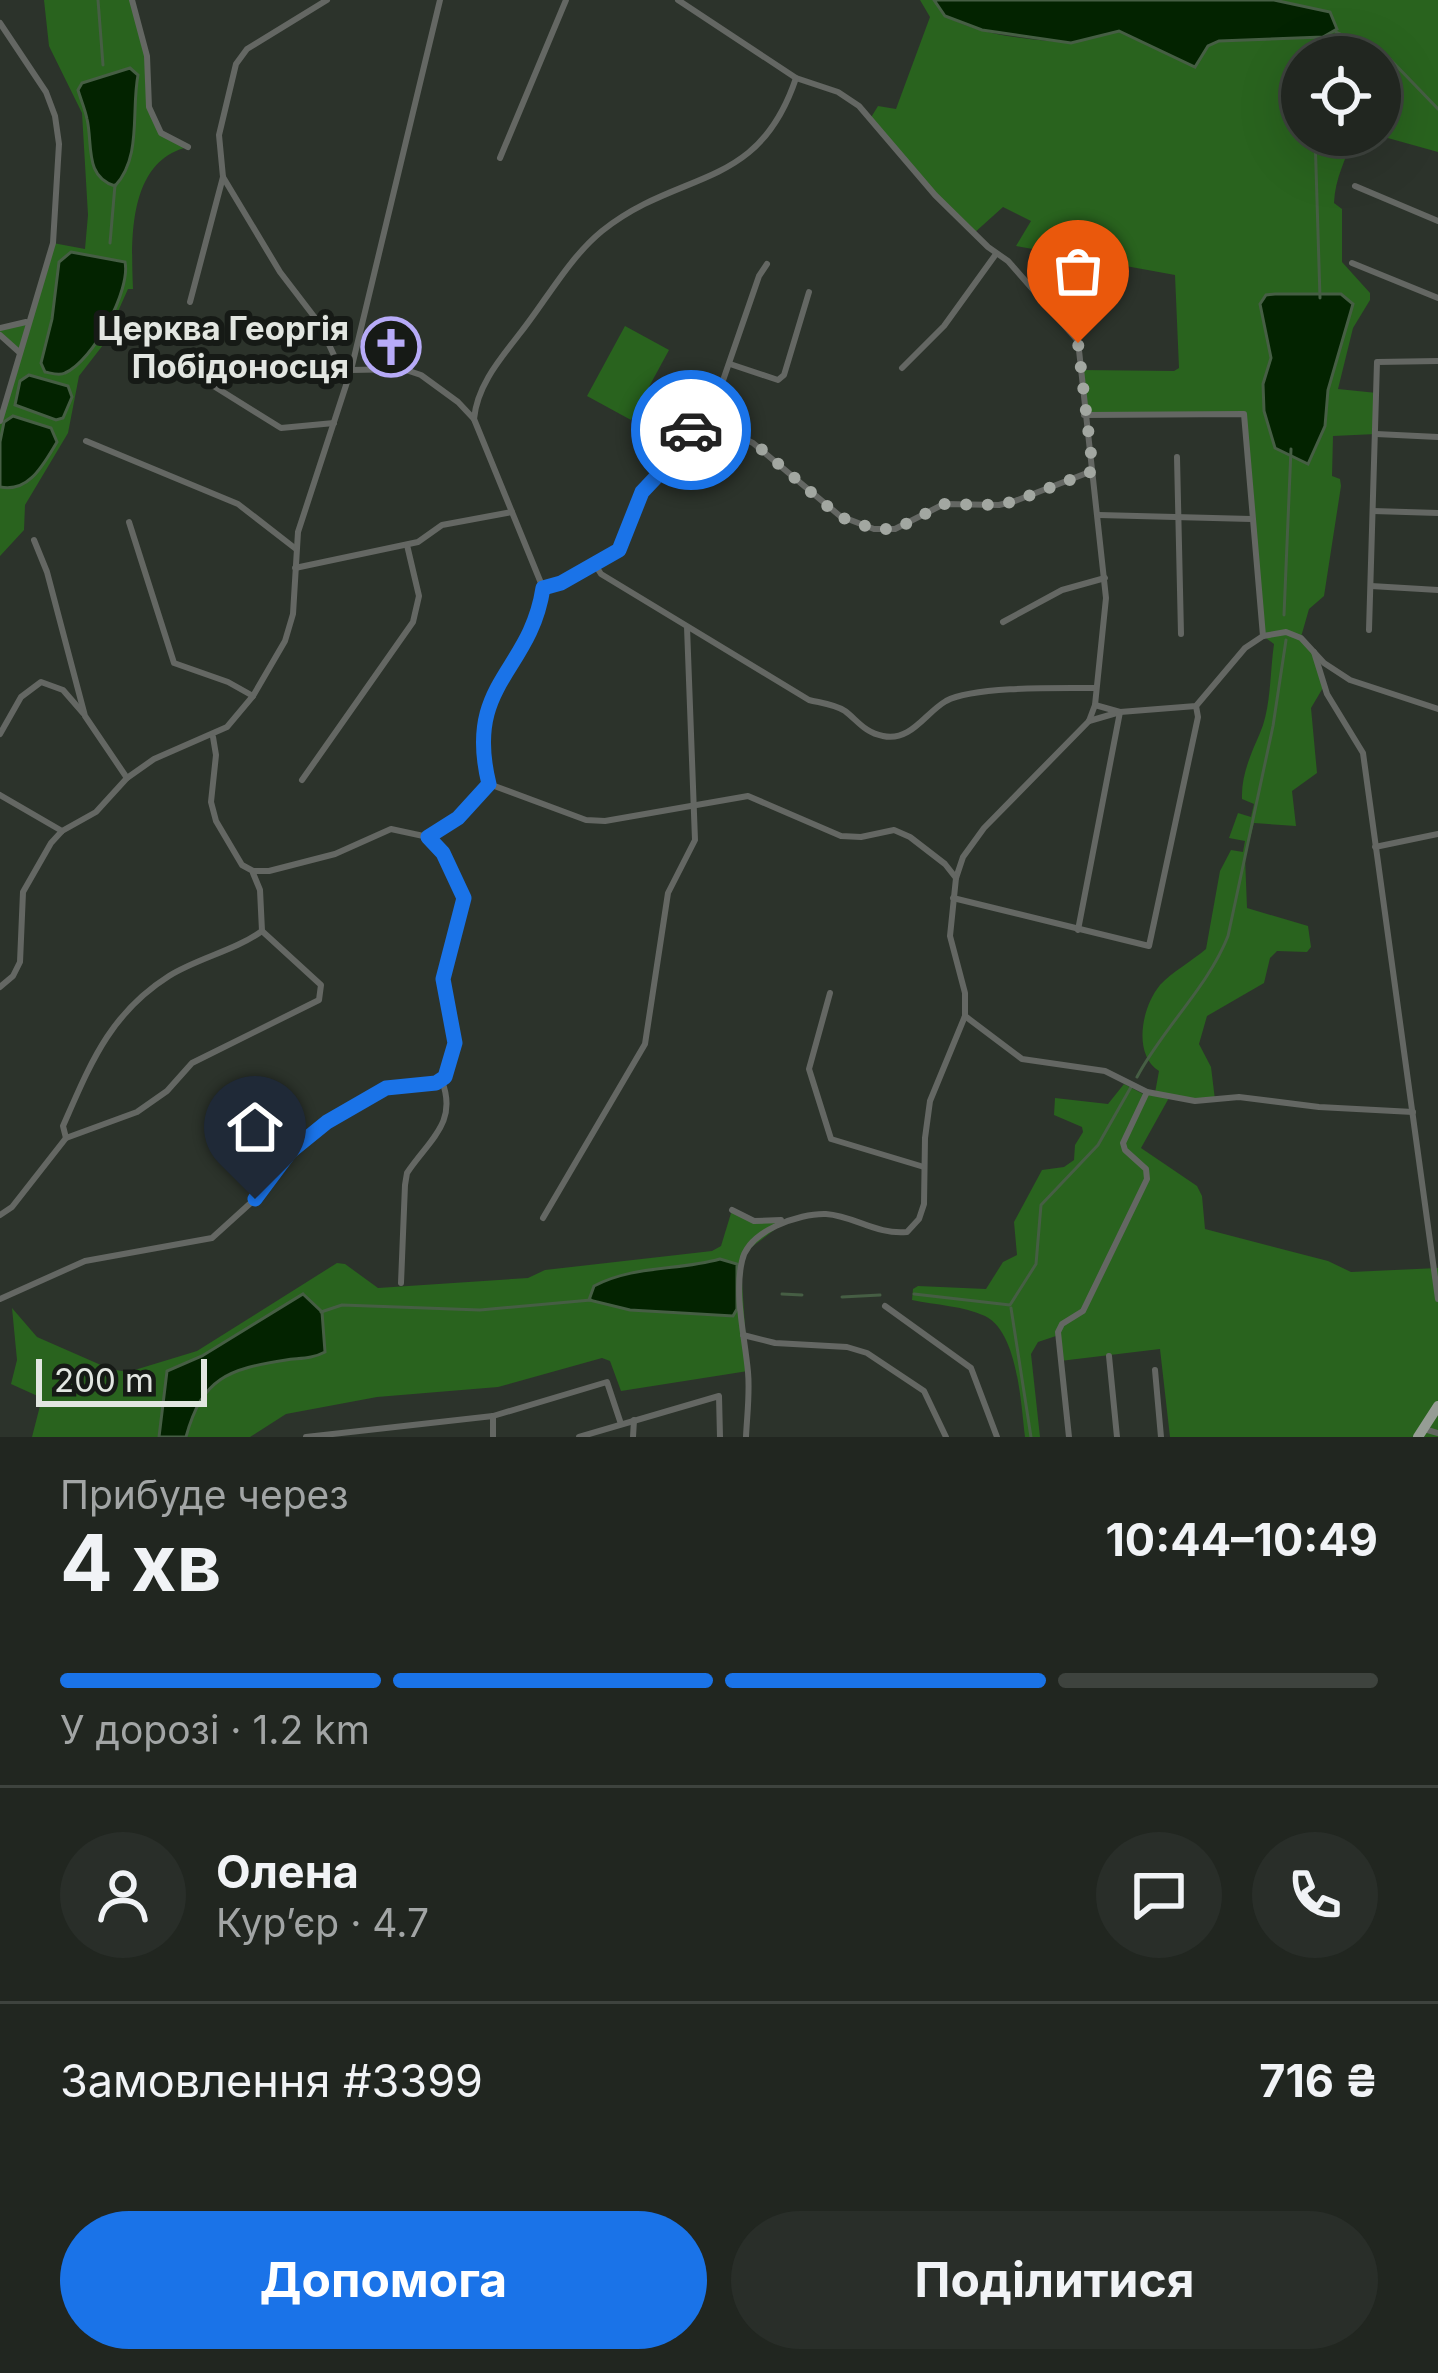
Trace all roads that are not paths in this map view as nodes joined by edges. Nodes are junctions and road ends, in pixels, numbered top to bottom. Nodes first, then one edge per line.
1 (132, 0) edge
2 (327, 0) edge
3 (440, 0) edge
4 (566, 0) edge
5 (678, 0) edge
6 (0, 22) edge
7 (796, 78) junction
8 (188, 147) dead end
9 (500, 158) dead end
10 (224, 177) junction
11 (1354, 186) dead end
12 (1438, 221) edge
13 (996, 254) junction
14 (1352, 262) dead end
15 (767, 264) dead end
16 (809, 292) dead end
17 (1438, 298) edge
18 (190, 302) dead end
19 (28, 322) junction
20 (0, 332) edge
21 (19, 352) junction
22 (358, 358) dead end
23 (1438, 361) edge
24 (730, 364) junction
25 (902, 368) dead end
26 (351, 370) junction
27 (204, 380) dead end
28 (478, 399) junction
29 (458, 402) junction
30 (1084, 416) junction
31 (699, 417) junction
32 (474, 419) junction
33 (0, 422) edge
34 (334, 423) junction
35 (1376, 434) junction
36 (1438, 437) edge
37 (86, 441) dead end
38 (1177, 457) dead end
39 (1093, 471) junction
40 (1373, 511) junction
41 (512, 512) junction
42 (1438, 513) edge
43 (1099, 515) junction
44 (1177, 519) junction
45 (1252, 519) junction
46 (129, 522) dead end
47 (34, 540) dead end
48 (406, 545) junction
49 (296, 549) junction
50 (594, 563) junction
51 (295, 568) junction
52 (1105, 578) junction
53 (1371, 586) junction
54 (543, 588) junction
55 (1438, 590) edge
56 (1003, 622) dead end
57 (686, 627) junction
58 (1369, 630) dead end
59 (1180, 634) dead end
60 (1263, 636) junction
61 (1314, 652) junction
62 (1097, 688) junction
63 (253, 697) junction
64 (1095, 705) junction
65 (1196, 706) junction
66 (1438, 709) edge
67 (1120, 712) junction
68 (85, 716) junction
69 (1089, 721) junction
70 (0, 734) edge
71 (213, 736) junction
72 (127, 778) junction
73 (302, 780) dead end
74 (489, 784) junction
75 (0, 795) edge
76 (692, 808) junction
77 (62, 832) junction
78 (1438, 834) edge
79 (428, 837) junction
80 (1375, 847) junction
81 (963, 857) junction
82 (945, 863) junction
83 (253, 872) junction
84 (956, 878) junction
85 (953, 898) junction
86 (1078, 930) junction
87 (262, 931) junction
88 (0, 987) edge
89 (830, 993) dead end
90 (965, 1016) junction
91 (442, 1081) junction
92 (1147, 1092) junction
93 (1413, 1112) junction
94 (66, 1138) junction
95 (924, 1167) junction
96 (732, 1210) dead end
97 (0, 1215) edge
98 (542, 1218) dead end
99 (791, 1220) junction
100 (400, 1283) dead end
101 (0, 1299) edge
102 (1438, 1299) edge
103 (885, 1306) dead end
104 (743, 1335) junction
105 (1109, 1356) dead end
106 (1155, 1370) dead end
107 (1438, 1406) edge
108 (493, 1416) junction
109 (634, 1420) junction
110 (621, 1424) junction
111 (1421, 1433) edge
112 (1438, 1433) edge
113 (306, 1437) edge
114 (493, 1437) edge
115 (579, 1437) edge
116 (633, 1437) edge
117 (720, 1437) edge
118 (746, 1437) edge
119 (946, 1437) edge
120 (997, 1437) edge
121 (1069, 1437) edge
122 (1117, 1437) edge
123 (1162, 1437) edge

1 - 8 street
2 - 10 street
3 - 26 street
4 - 9 street
5 - 7 street
6 - 19 street
7 - 13 street
7 - 28 street
10 - 18 street
10 - 26 street
11 - 12 street
13 - 25 street
13 - 30 street
14 - 17 street
15 - 24 street
16 - 24 street
19 - 20 street
19 - 21 street
20 - 21 street
21 - 33 street
22 - 26 street
23 - 35 street
24 - 31 street
26 - 29 street
26 - 34 street
27 - 34 street
28 - 29 street
28 - 32 street
29 - 32 street
30 - 39 street
30 - 45 street
31 - 39 street
31 - 50 street
32 - 41 street
34 - 49 street
35 - 36 street
35 - 40 street
37 - 49 street
38 - 44 street
39 - 43 street
40 - 42 street
40 - 53 street
41 - 48 street
41 - 54 street
43 - 44 street
43 - 52 street
44 - 45 street
44 - 59 street
45 - 60 street
46 - 63 street
47 - 68 street
48 - 51 street
48 - 73 street
49 - 51 street
50 - 54 street
50 - 57 street
51 - 63 street
52 - 56 street
52 - 62 street
53 - 55 street
53 - 58 street
54 - 74 street
57 - 62 street
57 - 76 street
60 - 61 street
60 - 65 street
61 - 66 street
61 - 80 street
62 - 64 street
63 - 71 street
64 - 67 street
64 - 69 street
65 - 67 street
65 - 86 street
67 - 69 street
67 - 86 street
68 - 70 street
68 - 72 street
69 - 81 street
71 - 72 street
71 - 83 street
72 - 77 street
74 - 76 street
74 - 79 street
75 - 77 street
76 - 82 street
76 - 98 street
77 - 88 street
78 - 80 street
79 - 83 street
79 - 91 street
80 - 93 street
81 - 82 street
81 - 84 street
82 - 84 street
83 - 87 street
84 - 85 street
85 - 86 street
85 - 90 street
87 - 94 street
87 - 94 street
89 - 95 street
90 - 92 street
90 - 95 street
91 - 100 street
91 - 101 street
92 - 93 street
92 - 121 street
93 - 102 street
94 - 97 street
95 - 99 street
96 - 99 street
99 - 104 street
103 - 120 street
104 - 118 street
104 - 119 street
105 - 122 street
106 - 123 street
107 - 111 main road
108 - 110 street
108 - 113 street
108 - 114 street
109 - 110 street
109 - 116 street
109 - 117 street
110 - 115 street
111 - 112 street

